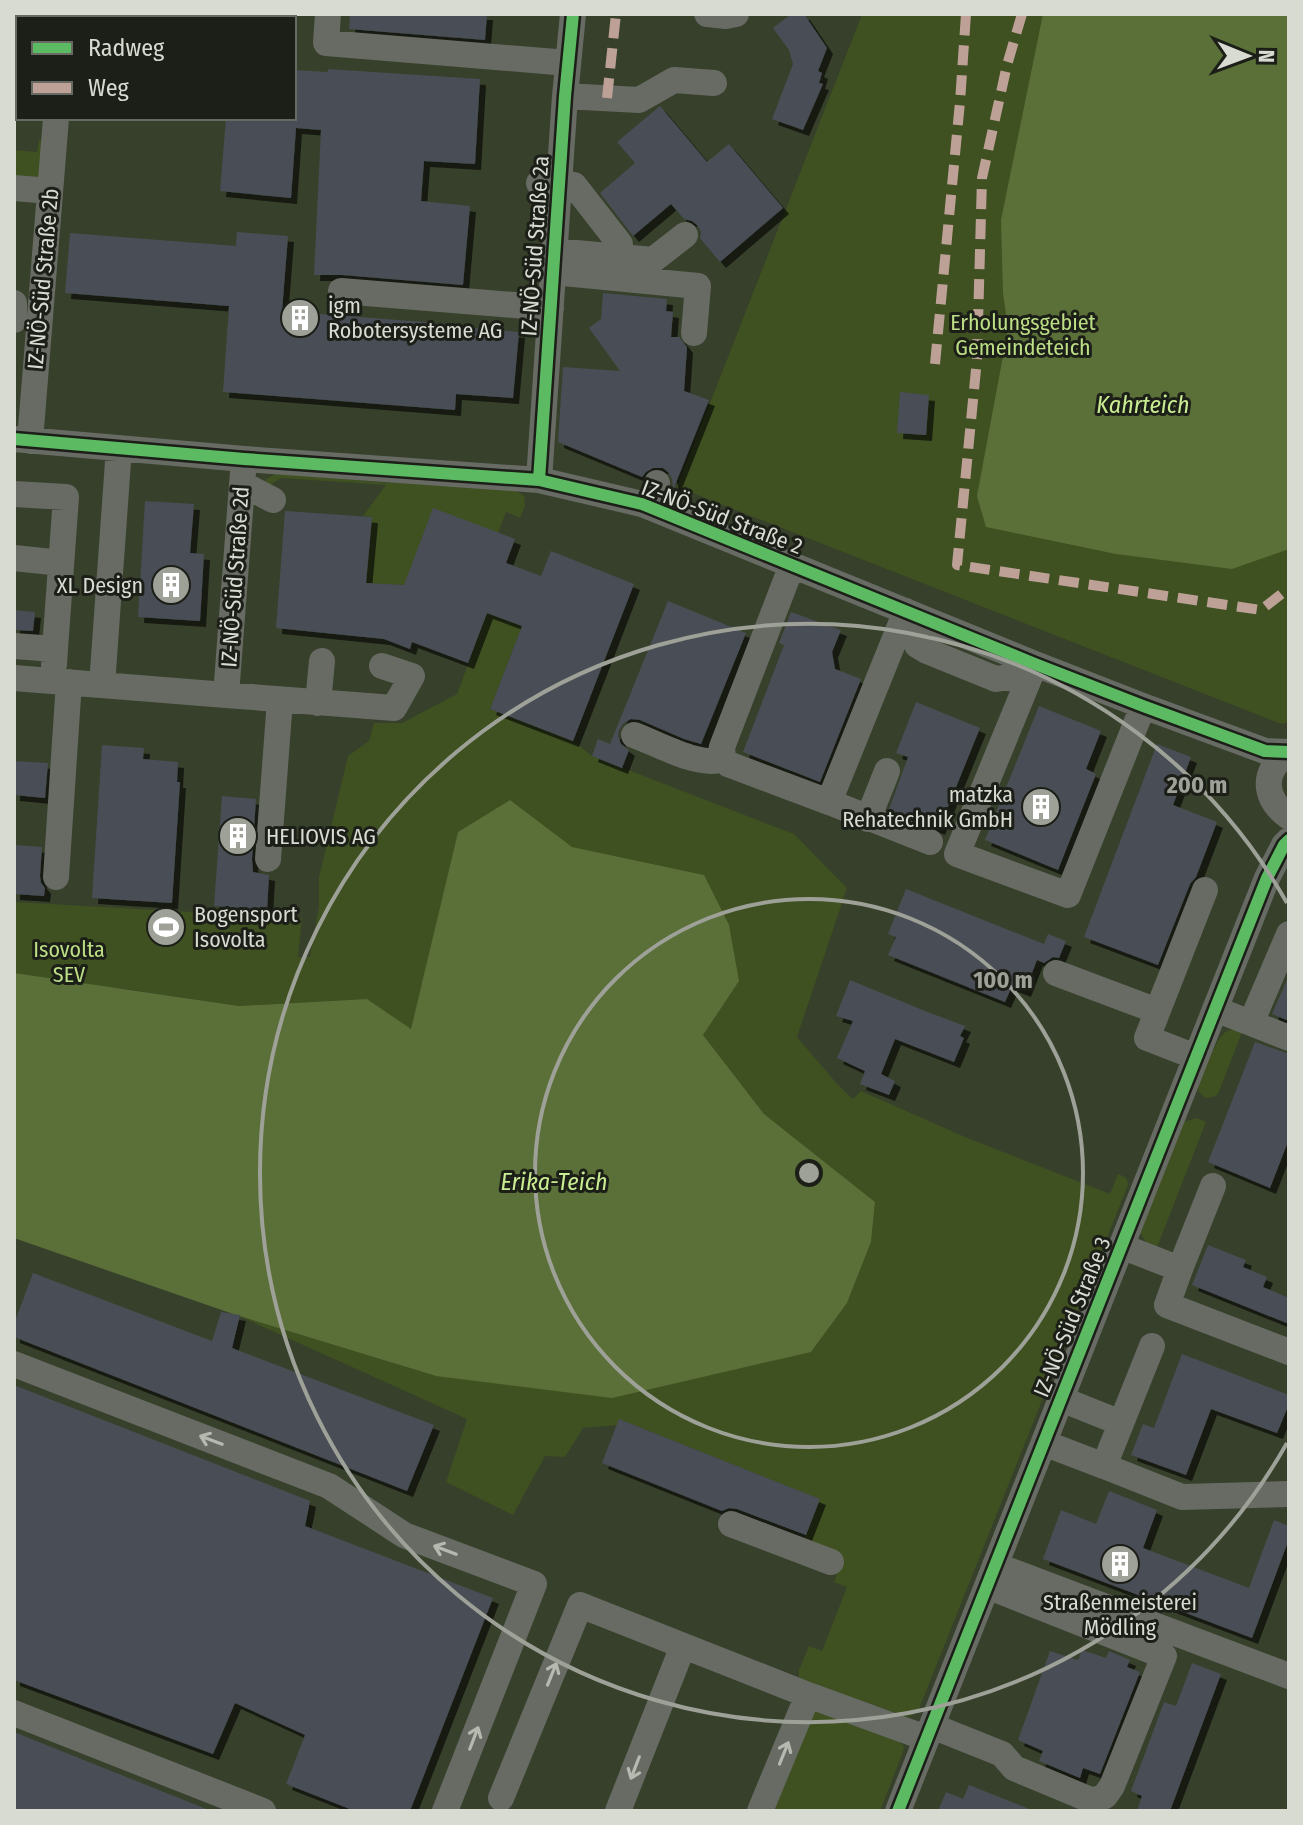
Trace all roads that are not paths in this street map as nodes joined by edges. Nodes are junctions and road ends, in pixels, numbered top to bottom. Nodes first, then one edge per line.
1 (328, 14) edge
2 (573, 14) edge
3 (707, 14) edge
4 (736, 14) edge
5 (568, 63) junction
6 (714, 83) dead end
7 (565, 96) junction
8 (56, 120) edge
9 (549, 183) junction
10 (14, 188) edge
11 (50, 191) junction
12 (685, 235) dead end
13 (619, 256) junction
14 (554, 262) junction
15 (341, 291) dead end
16 (14, 303) edge
17 (551, 308) junction
18 (14, 320) edge
19 (694, 333) dead end
20 (24, 397) edge
21 (22, 440) edge
22 (119, 448) junction
23 (243, 472) junction
24 (539, 480) junction
25 (14, 494) edge
26 (273, 500) dead end
27 (14, 558) edge
28 (61, 563) junction
29 (792, 565) junction
30 (906, 611) junction
31 (14, 646) edge
32 (55, 649) junction
33 (322, 661) dead end
34 (382, 666) dead end
35 (1032, 669) junction
36 (14, 678) edge
37 (61, 682) junction
38 (102, 685) junction
39 (226, 695) junction
40 (280, 700) junction
41 (318, 703) junction
42 (1143, 706) junction
43 (1217, 734) junction
44 (634, 735) dead end
45 (1289, 753) edge
46 (723, 759) junction
47 (887, 771) dead end
48 (829, 802) junction
49 (1278, 803) edge
50 (868, 819) junction
51 (1289, 840) edge
52 (930, 842) dead end
53 (268, 859) dead end
54 (56, 877) dead end
55 (1267, 878) junction
56 (1205, 890) dead end
57 (1289, 934) edge
58 (1056, 973) dead end
59 (1215, 1009) junction
60 (1157, 1011) junction
61 (1251, 1023) junction
62 (1289, 1038) edge
63 (1196, 1057) junction
64 (1213, 1186) dead end
65 (1121, 1246) junction
66 (1180, 1269) junction
67 (1152, 1346) dead end
68 (1289, 1352) edge
69 (14, 1364) edge
70 (1061, 1399) junction
71 (1121, 1423) junction
72 (1044, 1443) junction
73 (1104, 1466) junction
74 (1289, 1494) edge
75 (731, 1524) dead end
76 (831, 1562) dead end
77 (991, 1575) junction
78 (683, 1646) junction
79 (1289, 1676) edge
80 (808, 1695) junction
81 (14, 1713) edge
82 (929, 1732) junction
83 (501, 1798) dead end
84 (263, 1811) edge
85 (445, 1811) edge
86 (618, 1811) edge
87 (760, 1811) edge
88 (898, 1811) edge

1 - 5 street
2 - 5 street, IZ-NÖ-Süd Straße 2a
3 - 4 street
5 - 7 street, IZ-NÖ-Süd Straße 2a
6 - 7 street
7 - 9 street, IZ-NÖ-Süd Straße 2a
8 - 11 street, IZ-NÖ-Süd Straße 2b
9 - 13 street
9 - 14 street, IZ-NÖ-Süd Straße 2a
10 - 11 street
11 - 20 street, IZ-NÖ-Süd Straße 2b
12 - 13 street
13 - 14 street
14 - 17 street, IZ-NÖ-Süd Straße 2a
14 - 19 street
15 - 17 street
16 - 18 street
17 - 24 street, IZ-NÖ-Süd Straße 2a
20 - 21 street, IZ-NÖ-Süd Straße 2b
21 - 22 street, IZ-NÖ-Süd Straße 2
22 - 23 street, IZ-NÖ-Süd Straße 2
22 - 38 street
23 - 24 street, IZ-NÖ-Süd Straße 2
23 - 26 street
23 - 39 street, IZ-NÖ-Süd Straße 2d
24 - 29 street, IZ-NÖ-Süd Straße 2
25 - 28 street
27 - 28 street
28 - 32 street
29 - 30 street, IZ-NÖ-Süd Straße 2
29 - 46 street
30 - 35 street, IZ-NÖ-Süd Straße 2
30 - 48 street
31 - 32 street
32 - 37 street
33 - 41 street
34 - 41 street, IZ-NÖ-Süd Straße 2d
35 - 42 street, IZ-NÖ-Süd Straße 2
35 - 42 street
36 - 37 street, IZ-NÖ-Süd Straße 2d
37 - 38 street, IZ-NÖ-Süd Straße 2d
37 - 54 street
38 - 39 street, IZ-NÖ-Süd Straße 2d
39 - 40 street, IZ-NÖ-Süd Straße 2d
40 - 41 street, IZ-NÖ-Süd Straße 2d
40 - 53 street
42 - 43 street, IZ-NÖ-Süd Straße 2
43 - 45 street, IZ-NÖ-Süd Straße 2
43 - 49 street, IZ-NÖ-Süd Straße 2
44 - 46 street
45 - 49 street
46 - 48 street
47 - 50 street
48 - 50 street
49 - 55 street, IZ-NÖ-Süd Straße 3
50 - 52 street
51 - 55 street, IZ-NÖ-Süd Straße 3
55 - 59 street, IZ-NÖ-Süd Straße 3
56 - 60 street
57 - 61 street
58 - 60 street
59 - 61 street
59 - 63 street, IZ-NÖ-Süd Straße 3
60 - 63 street
61 - 62 street
63 - 65 street, IZ-NÖ-Süd Straße 3
64 - 66 street
65 - 66 street
65 - 70 street, IZ-NÖ-Süd Straße 3
66 - 68 street
67 - 71 street
85 -> 69 street
70 - 71 street
70 - 72 street, IZ-NÖ-Süd Straße 3
71 - 73 street
72 - 73 street
72 - 77 street, IZ-NÖ-Süd Straße 3
73 - 74 street
75 - 76 street
77 - 79 street
77 - 82 street, IZ-NÖ-Süd Straße 3
77 - 82 street
78 - 80 street
83 -> 78 street
78 -> 86 street
80 - 82 street
87 -> 80 street
81 - 84 street
82 - 88 street, IZ-NÖ-Süd Straße 3

